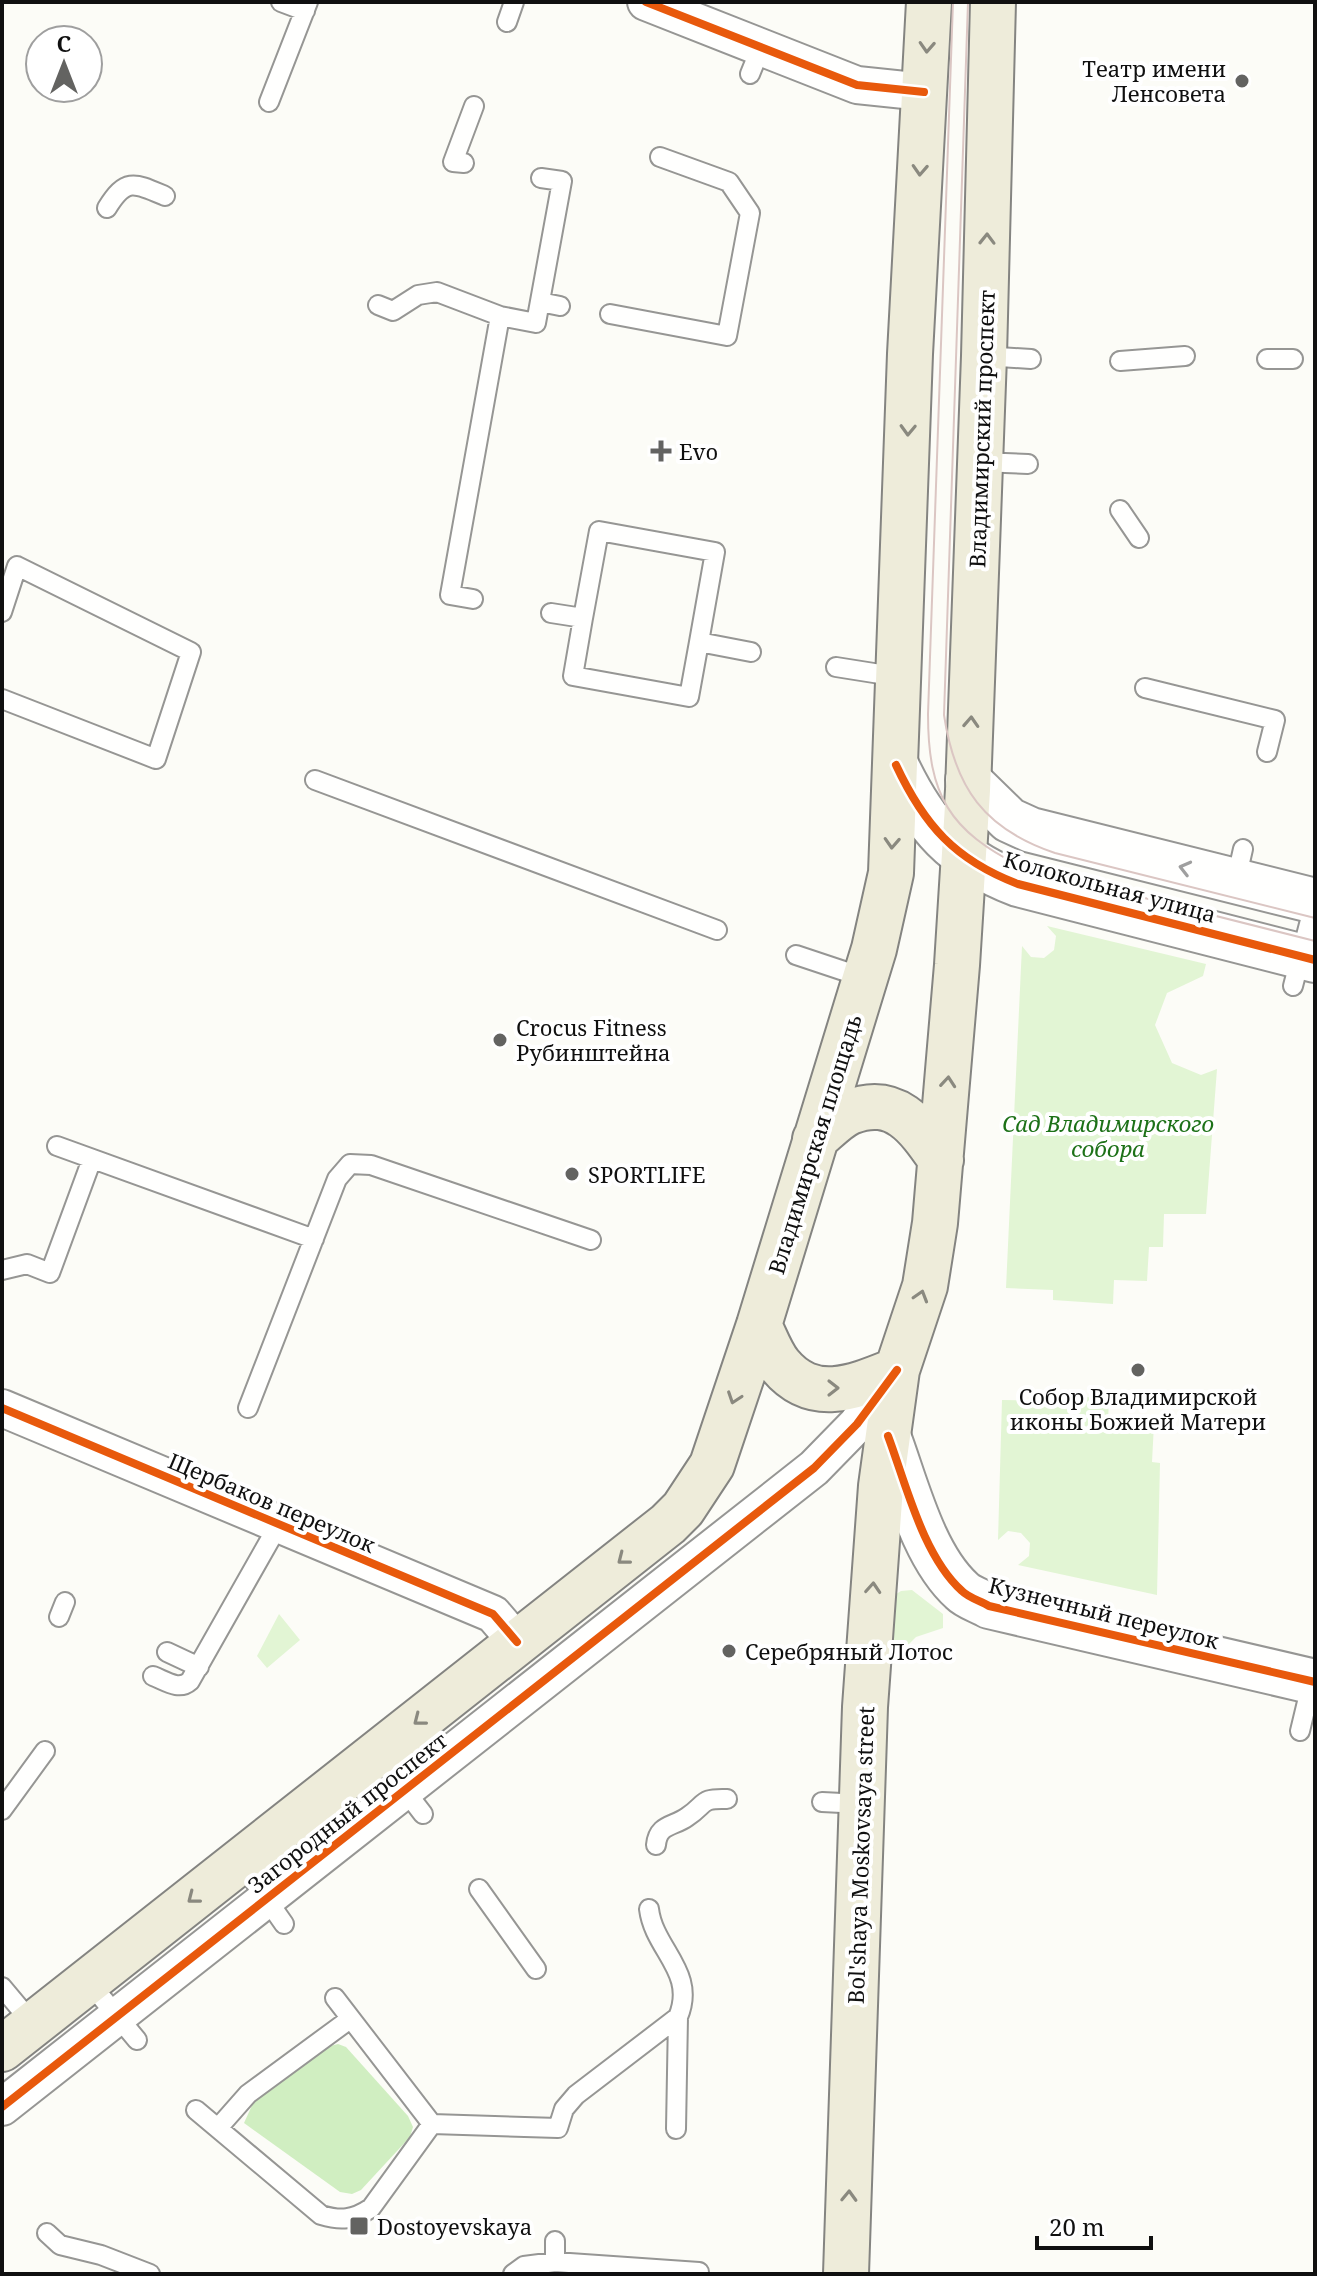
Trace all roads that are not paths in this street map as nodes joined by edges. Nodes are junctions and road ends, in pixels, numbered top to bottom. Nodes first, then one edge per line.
1 (281, 2) edge
2 (514, 2) edge
3 (646, 2) edge
4 (929, 2) edge
5 (993, 2) edge
6 (306, 7) edge
7 (507, 22) dead end
8 (924, 92) junction
9 (269, 102) dead end
10 (474, 106) dead end
11 (660, 157) dead end
12 (464, 163) dead end
13 (541, 178) dead end
14 (165, 196) dead end
15 (107, 208) dead end
16 (540, 302) junction
17 (378, 305) dead end
18 (560, 306) dead end
19 (610, 314) dead end
20 (500, 316) junction
21 (984, 356) junction
22 (1185, 356) dead end
23 (1031, 359) dead end
24 (1267, 359) dead end
25 (1293, 359) dead end
26 (1120, 361) dead end
27 (979, 462) junction
28 (1028, 464) dead end
29 (1120, 510) dead end
30 (1139, 538) dead end
31 (473, 599) dead end
32 (2, 612) edge
33 (551, 613) dead end
34 (583, 618) junction
35 (699, 642) junction
36 (751, 652) dead end
37 (836, 667) dead end
38 (899, 677) junction
39 (1145, 688) dead end
40 (2, 699) edge
41 (1267, 752) dead end
42 (896, 765) junction
43 (315, 780) dead end
44 (968, 780) junction
45 (964, 856) junction
46 (1315, 901) edge
47 (717, 930) dead end
48 (796, 955) dead end
49 (1303, 967) edge
50 (865, 978) junction
51 (815, 1139) junction
52 (57, 1146) dead end
53 (92, 1159) junction
54 (941, 1160) junction
55 (314, 1239) junction
56 (591, 1240) dead end
57 (2, 1270) edge
58 (759, 1325) junction
59 (897, 1370) junction
60 (2, 1408) edge
61 (248, 1408) dead end
62 (888, 1436) junction
63 (683, 1509) joint
64 (279, 1524) junction
65 (167, 1652) dead end
66 (532, 1661) junction
67 (199, 1667) junction
68 (153, 1676) dead end
69 (1314, 1682) edge
70 (1300, 1731) dead end
71 (45, 1751) dead end
72 (376, 1753) junction
73 (727, 1799) dead end
74 (414, 1802) junction
75 (2, 1810) edge
76 (656, 1845) dead end
77 (240, 1861) junction
78 (479, 1889) dead end
79 (649, 1909) dead end
80 (275, 1912) junction
81 (536, 1969) dead end
82 (88, 1981) junction
83 (2, 1987) edge
84 (335, 1998) dead end
85 (678, 2017) junction
86 (350, 2019) junction
87 (127, 2028) junction
88 (18, 2037) edge
89 (2, 2107) edge
90 (196, 2110) dead end
91 (432, 2124) junction
92 (218, 2128) junction
93 (676, 2129) dead end
94 (47, 2233) dead end
95 (555, 2241) dead end
96 (555, 2262) junction
97 (699, 2272) dead end
98 (150, 2274) edge
99 (513, 2274) edge
100 (846, 2274) edge

1 - 6 lane
2 - 7 lane
3 - 8 street
4 -> 8 main road
21 -> 5 main road, Владимирский проспект
6 - 9 lane
8 -> 38 main road
10 - 12 lane
11 - 19 lane
13 - 16 lane
14 - 15 lane
16 - 18 lane
16 - 20 lane
17 - 20 lane
20 - 31 lane
21 - 23 lane
21 - 27 main road, Владимирский проспект
22 - 26 lane
24 - 25 lane
27 - 28 lane
44 -> 27 main road, Владимирский проспект
29 - 30 lane
32 - 40 lane
33 - 34 lane
34 - 35 lane
34 - 35 lane
35 - 36 lane
37 - 38 lane
38 - 42 main road
39 - 41 lane
42 - 45 street, Колокольная улица
42 -> 50 main road, Владимирская площадь
43 - 47 lane
44 - 45 main road, Владимирский проспект
46 -> 44 street, Колокольная улица
45 - 49 street, Колокольная улица
54 -> 45 main road
46 - 49 lane
48 - 50 lane
50 - 51 main road, Владимирская площадь
51 - 54 main road
51 - 58 main road, Владимирская площадь
52 - 53 lane
53 - 55 lane
53 - 57 lane
59 -> 54 main road
55 - 56 lane
55 - 61 lane
58 -> 59 main road
58 -> 63 main road, Владимирская площадь
59 - 62 main road, Bol'shaya Moskovsaya street
59 - 66 street, Загородный проспект
60 - 64 street, Щербаков переулок
62 - 69 street, Кузнечный переулок
100 -> 62 main road, Bol'shaya Moskovsaya street
63 -> 66 main road, Загородный проспект
64 - 66 street, Щербаков переулок
64 - 67 lane
65 - 67 lane
66 -> 72 main road, Загородный проспект
66 - 74 street, Загородный проспект
67 - 68 lane
69 - 70 lane
71 - 75 lane
72 - 74 lane
72 - 77 main road, Загородный проспект
73 - 76 lane
74 - 80 street, Загородный проспект
77 - 80 lane
77 -> 82 main road, Загородный проспект
78 - 81 lane
79 - 85 lane
80 - 87 street, Загородный проспект
82 - 87 lane
82 - 88 main road, Загородный проспект
83 - 88 lane
84 - 86 lane
85 - 91 lane
85 - 93 lane
86 - 91 lane
86 - 92 lane
87 - 89 street, Загородный проспект
90 - 92 lane
91 - 92 lane
94 - 98 lane
95 - 96 lane
96 - 97 lane
96 - 99 lane

